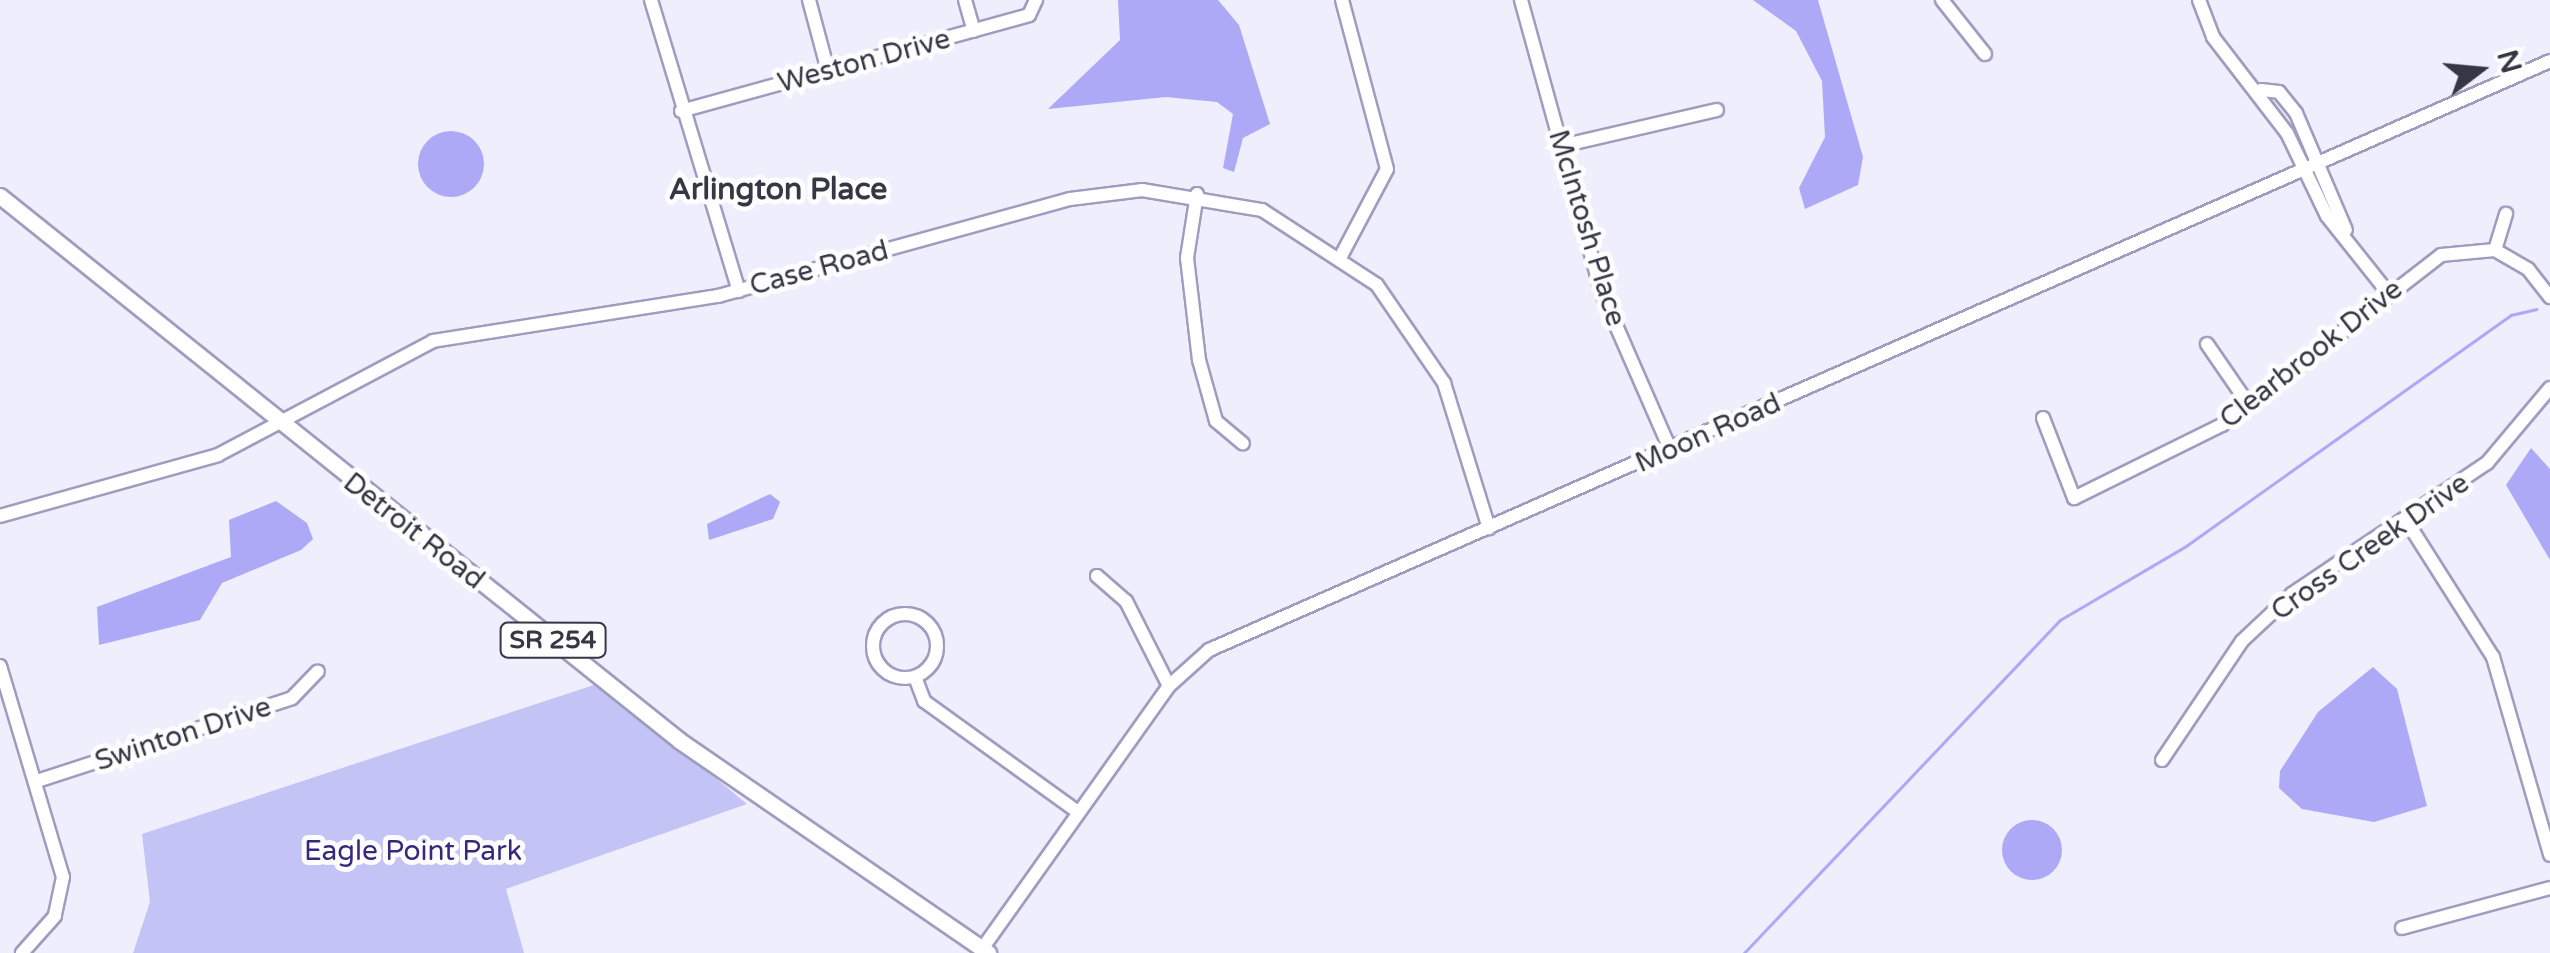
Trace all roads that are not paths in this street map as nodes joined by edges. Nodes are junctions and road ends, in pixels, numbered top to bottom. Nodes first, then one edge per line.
1 (652, 0) edge
2 (809, 0) edge
3 (965, 0) edge
4 (1036, 0) edge
5 (1342, 0) edge
6 (1521, 0) edge
7 (1942, 0) edge
8 (2199, 0) edge
9 (974, 31) junction
10 (1986, 54) dead end
11 (2550, 61) edge
12 (828, 71) junction
13 (2261, 90) junction
14 (1717, 110) dead end
15 (681, 111) junction
16 (1561, 146) junction
17 (2321, 160) junction
18 (2303, 168) junction
19 (1197, 194) junction
20 (0, 196) edge
21 (2506, 214) dead end
22 (2346, 230) junction
23 (2496, 250) junction
24 (1341, 256) junction
25 (739, 290) junction
26 (2389, 294) junction
27 (2550, 297) edge
28 (2207, 344) dead end
29 (2550, 388) edge
30 (2249, 405) junction
31 (2044, 418) dead end
32 (277, 423) junction
33 (1244, 444) dead end
34 (1670, 450) junction
35 (0, 516) edge
36 (2406, 520) junction
37 (1489, 528) junction
38 (1097, 576) dead end
39 (0, 666) edge
40 (318, 671) dead end
41 (915, 677) junction
42 (1169, 686) junction
43 (2162, 760) dead end
44 (37, 780) junction
45 (1078, 812) junction
46 (2550, 855) edge
47 (2550, 888) edge
48 (2402, 928) dead end
49 (985, 951) edge
50 (22, 953) edge

1 - 15 street
2 - 12 street
3 - 9 street
4 - 9 street, Weston Drive
5 - 24 street
6 - 16 street, McIntosh Place
7 - 10 street
8 - 13 street
9 - 12 street, Weston Drive
11 - 17 street, Moon Road
12 - 15 street, Weston Drive
13 - 17 street
13 - 18 street
14 - 16 street
15 - 25 street
16 - 34 street, McIntosh Place
17 - 18 street, Moon Road
17 - 22 street
18 - 22 street
18 - 34 street, Moon Road
19 - 24 street, Case Road
19 - 25 street, Case Road
19 - 33 street
20 - 32 main road, Detroit Road / SR 254
21 - 23 street
22 - 26 street
23 - 26 street, Clearbrook Drive
23 - 27 street
24 - 37 street, Case Road
25 - 32 street, Case Road
26 - 30 street, Clearbrook Drive
28 - 30 street
29 - 36 street, Cross Creek Drive
30 - 31 street, Clearbrook Drive
32 - 35 street, Case Road
32 - 49 main road, Detroit Road / SR 254
34 - 37 street, Moon Road
36 - 43 street, Cross Creek Drive
36 - 46 street
37 - 42 street, Moon Road
38 - 42 street
39 - 44 street
40 - 44 street, Swinton Drive
41 - 41 street
41 - 45 street
42 - 45 street, Moon Road
44 - 50 street
45 - 49 street, Moon Road
47 - 48 street

